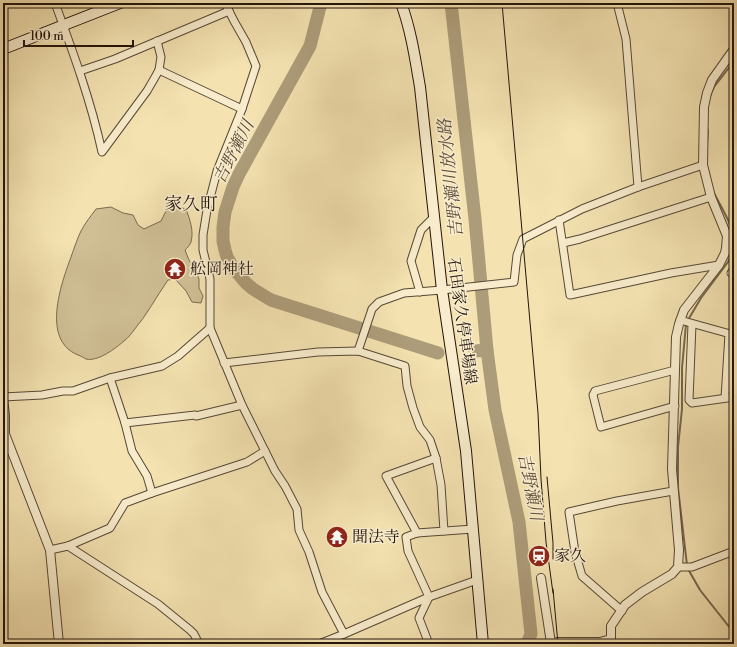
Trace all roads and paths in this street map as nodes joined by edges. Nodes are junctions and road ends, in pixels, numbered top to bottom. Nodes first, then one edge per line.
1 (55, 3) edge
2 (120, 3) edge
3 (226, 3) edge
4 (401, 3) edge
5 (617, 3) edge
6 (229, 11) junction
7 (63, 26) junction
8 (157, 41) junction
9 (3, 49) edge
10 (734, 49) edge
11 (158, 70) junction
12 (80, 71) junction
13 (242, 109) junction
14 (703, 165) junction
15 (638, 187) junction
16 (711, 197) junction
17 (434, 217) junction
18 (559, 220) junction
19 (563, 243) junction
20 (719, 265) junction
21 (734, 269) edge
22 (734, 274) edge
23 (442, 290) junction
24 (420, 292) junction
25 (687, 322) junction
26 (210, 328) junction
27 (732, 334) edge
28 (728, 342) junction
29 (358, 351) junction
30 (734, 353) edge
31 (224, 364) junction
32 (675, 370) junction
33 (110, 378) junction
34 (734, 397) edge
35 (3, 398) edge
36 (725, 398) junction
37 (242, 405) junction
38 (674, 406) junction
39 (125, 423) junction
40 (264, 451) junction
41 (436, 458) junction
42 (674, 491) junction
43 (152, 493) junction
44 (473, 529) junction
45 (444, 531) junction
46 (417, 533) junction
47 (68, 546) junction
48 (50, 550) junction
49 (734, 551) edge
50 (684, 567) junction
51 (541, 578) dead end
52 (477, 580) junction
53 (430, 597) junction
54 (622, 611) junction
55 (344, 634) junction
56 (612, 642) edge
57 (59, 644) edge
58 (199, 644) edge
59 (319, 644) edge
60 (429, 644) edge
61 (483, 644) edge
62 (551, 644) edge

1 - 7 street
2 - 7 main road
3 - 6 street
4 - 17 main road, 石田家久停車場線
5 - 15 street
6 - 8 street
6 - 13 street
7 - 9 main road
7 - 12 street
8 - 11 street
8 - 12 street
10 - 14 street
11 - 12 street
11 - 13 street
13 - 26 street
14 - 15 street
14 - 16 street
15 - 18 street
16 - 19 street
16 - 20 street
17 - 23 main road, 石田家久停車場線
17 - 24 street
18 - 19 street
18 - 23 street
19 - 20 street
20 - 25 street
21 - 22 street
23 - 24 street
23 - 44 main road, 石田家久停車場線
24 - 29 street
25 - 27 street
25 - 32 street
25 - 36 street
26 - 31 street
26 - 33 street
27 - 28 street
28 - 30 street
28 - 36 street
29 - 31 street
29 - 41 street
31 - 37 street
32 - 38 street
32 - 38 street
33 - 35 street
33 - 39 street
34 - 36 street
35 - 48 street
37 - 39 street
37 - 40 street
38 - 42 street
39 - 43 street
40 - 43 street
40 - 55 street
41 - 45 street
41 - 46 street
42 - 50 street
42 - 54 street
43 - 47 street
44 - 45 street
44 - 52 main road, 石田家久停車場線
45 - 46 street
46 - 53 street
47 - 48 street
47 - 58 street
48 - 57 street
49 - 50 street
50 - 54 street
51 - 62 street
52 - 53 street
52 - 61 main road, 石田家久停車場線
53 - 55 street
53 - 60 street
54 - 56 street
55 - 59 street
56 - 62 street

